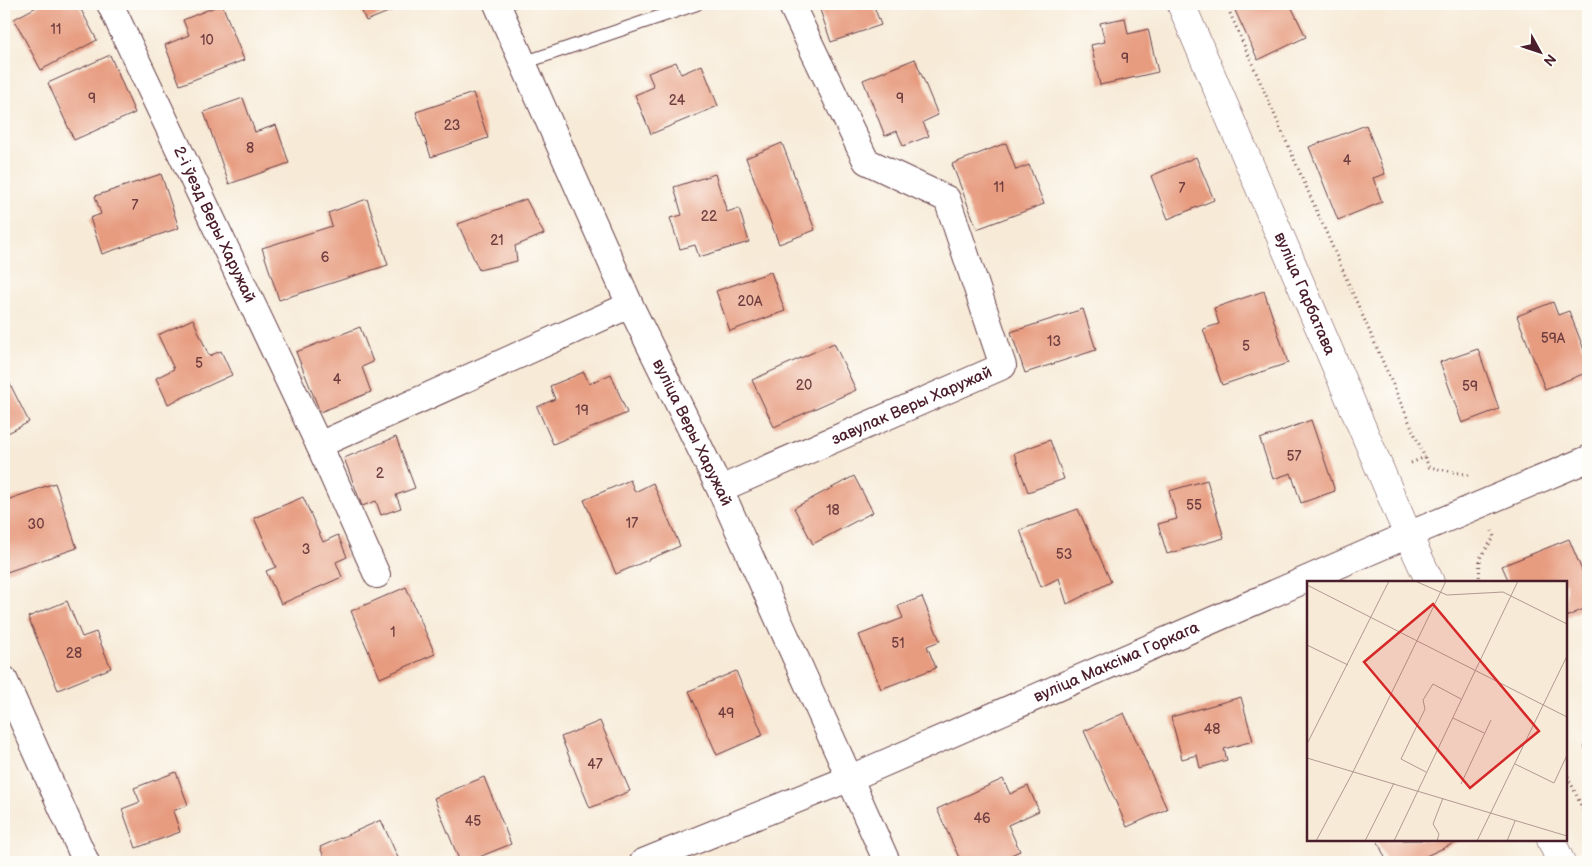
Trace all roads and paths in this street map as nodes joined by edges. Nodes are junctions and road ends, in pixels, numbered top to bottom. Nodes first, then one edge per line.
1 (110, 4) edge
2 (496, 4) edge
3 (697, 4) edge
4 (791, 4) edge
5 (1181, 4) edge
6 (1226, 4) edge
7 (523, 63) junction
8 (630, 305) junction
9 (319, 445) junction
10 (1588, 459) edge
11 (720, 489) junction
12 (1482, 504) junction
13 (1408, 535) junction
14 (377, 575) dead end
15 (1430, 581) edge
16 (1479, 581) edge
17 (4, 679) edge
18 (1567, 774) edge
19 (848, 779) junction
20 (1588, 821) edge
21 (1551, 841) edge
22 (86, 862) edge
23 (643, 862) edge
24 (887, 862) edge
25 (1561, 862) edge

1 - 9 street, 2-і ўезд Веры Харужай
2 - 7 street, вуліца Веры Харужай
3 - 7 lane
4 - 11 street, завулак Веры Харужай
5 - 13 main road, вуліца Гарбатава
6 - 12 path
7 - 8 street, вуліца Веры Харужай
8 - 9 street
8 - 11 street, вуліца Веры Харужай
9 - 14 street, 2-і ўезд Веры Харужай
10 - 12 street, вуліца Максіма Горкага
11 - 19 street, вуліца Веры Харужай
12 - 13 street, вуліца Максіма Горкага
12 - 16 path
13 - 15 main road, вуліца Гарбатава
13 - 19 street, вуліца Максіма Горкага
17 - 22 street
18 - 20 path
19 - 23 street, вуліца Максіма Горкага
19 - 24 street, вуліца Веры Харужай
21 - 25 main road

